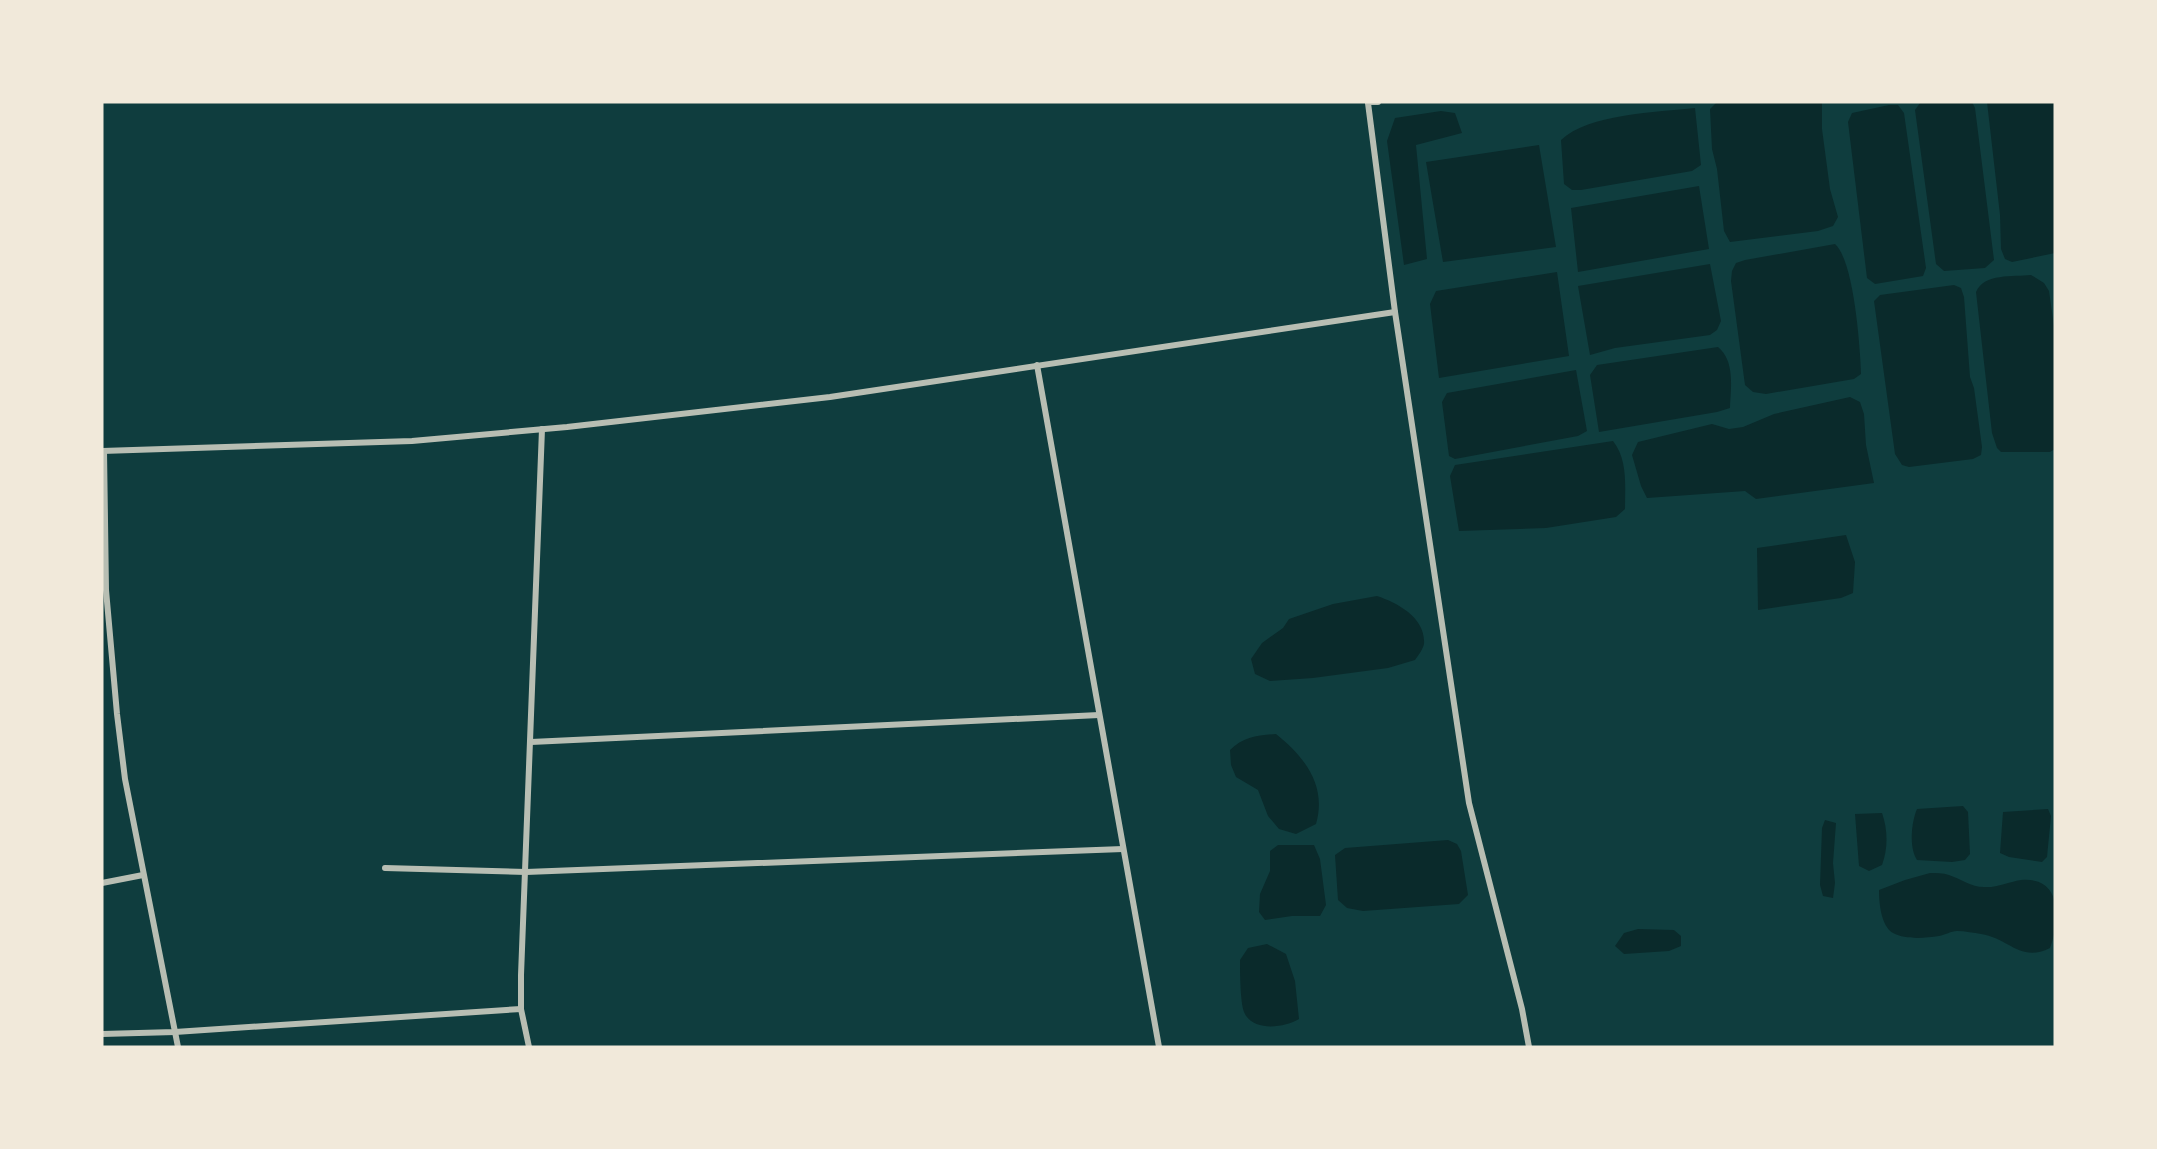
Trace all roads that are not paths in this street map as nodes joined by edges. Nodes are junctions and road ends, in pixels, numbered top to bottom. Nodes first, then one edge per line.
1 (1378, 102) edge
2 (1368, 103) edge
3 (1395, 312) junction
4 (1037, 365) junction
5 (542, 429) junction
6 (103, 451) edge
7 (1099, 715) junction
8 (531, 742) junction
9 (1123, 849) junction
10 (385, 868) dead end
11 (526, 872) junction
12 (143, 875) junction
13 (102, 883) edge
14 (521, 1009) junction
15 (175, 1032) junction
16 (102, 1035) edge
17 (178, 1047) edge
18 (529, 1047) edge
19 (1159, 1047) edge
20 (1529, 1047) edge

1 - 2 street
2 - 3 street
3 - 4 street
3 - 20 street
4 - 5 street
4 - 7 street
5 - 6 street
5 - 8 street
6 - 12 street
7 - 8 street
7 - 9 street
8 - 11 street
9 - 11 street
9 - 19 street
10 - 11 street
11 - 14 street
12 - 13 street
12 - 15 street
14 - 15 street
14 - 18 street
15 - 16 street
15 - 17 street

